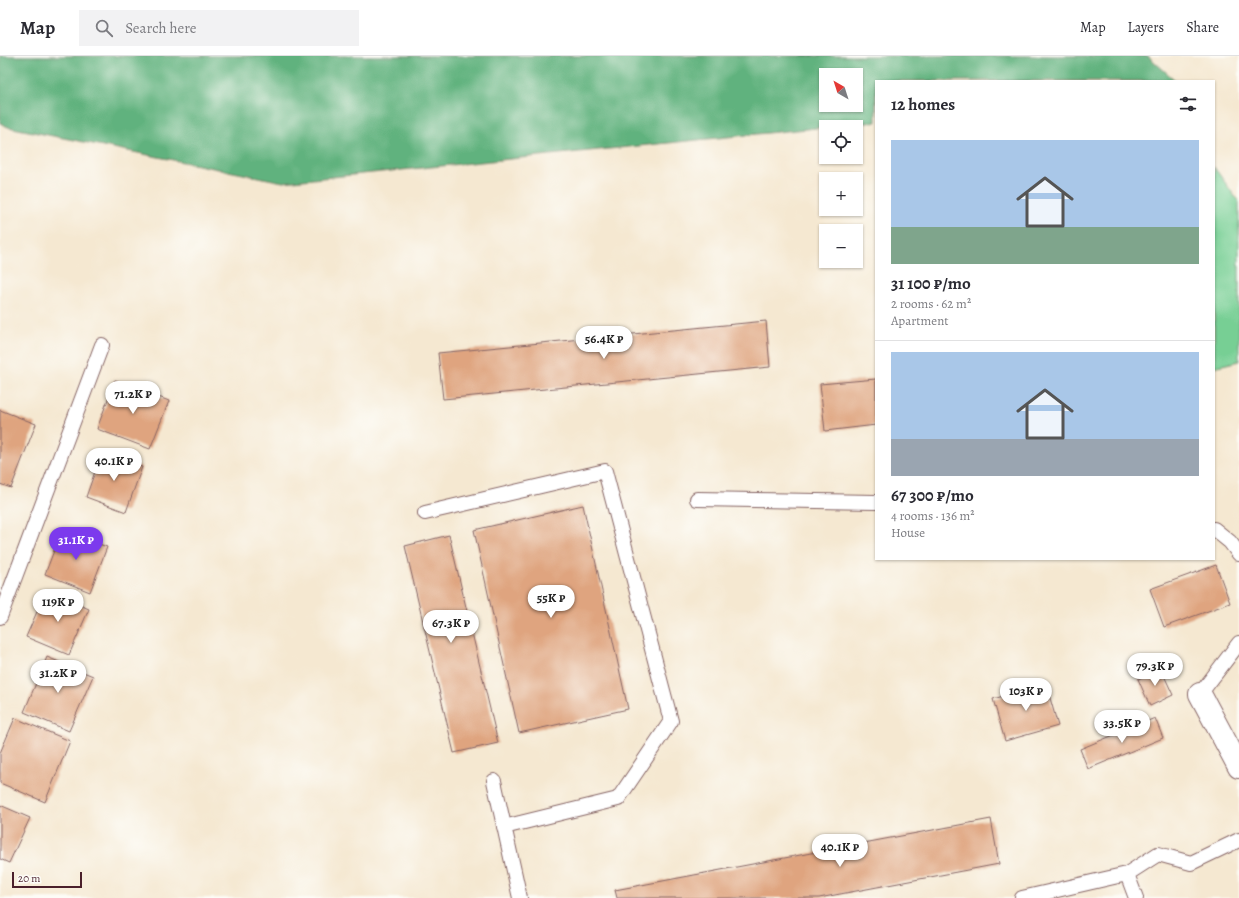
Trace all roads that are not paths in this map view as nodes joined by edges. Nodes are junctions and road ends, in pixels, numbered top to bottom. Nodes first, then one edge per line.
1 (102, 346) dead end
2 (697, 499) dead end
3 (875, 502) edge
4 (425, 512) dead end
5 (1215, 531) edge
6 (1239, 554) edge
7 (0, 617) edge
8 (1239, 643) edge
9 (1200, 694) joint
10 (1239, 767) edge
11 (494, 781) dead end
12 (504, 827) junction
13 (1239, 840) edge
14 (1126, 874) junction
15 (520, 898) edge
16 (1022, 898) edge
17 (1136, 898) edge

1 - 7 lane
2 - 3 lane
4 - 12 lane
5 - 6 lane
8 - 9 lane
9 - 10 street
11 - 12 lane
12 - 15 lane
13 - 14 lane
14 - 16 lane
14 - 17 lane

